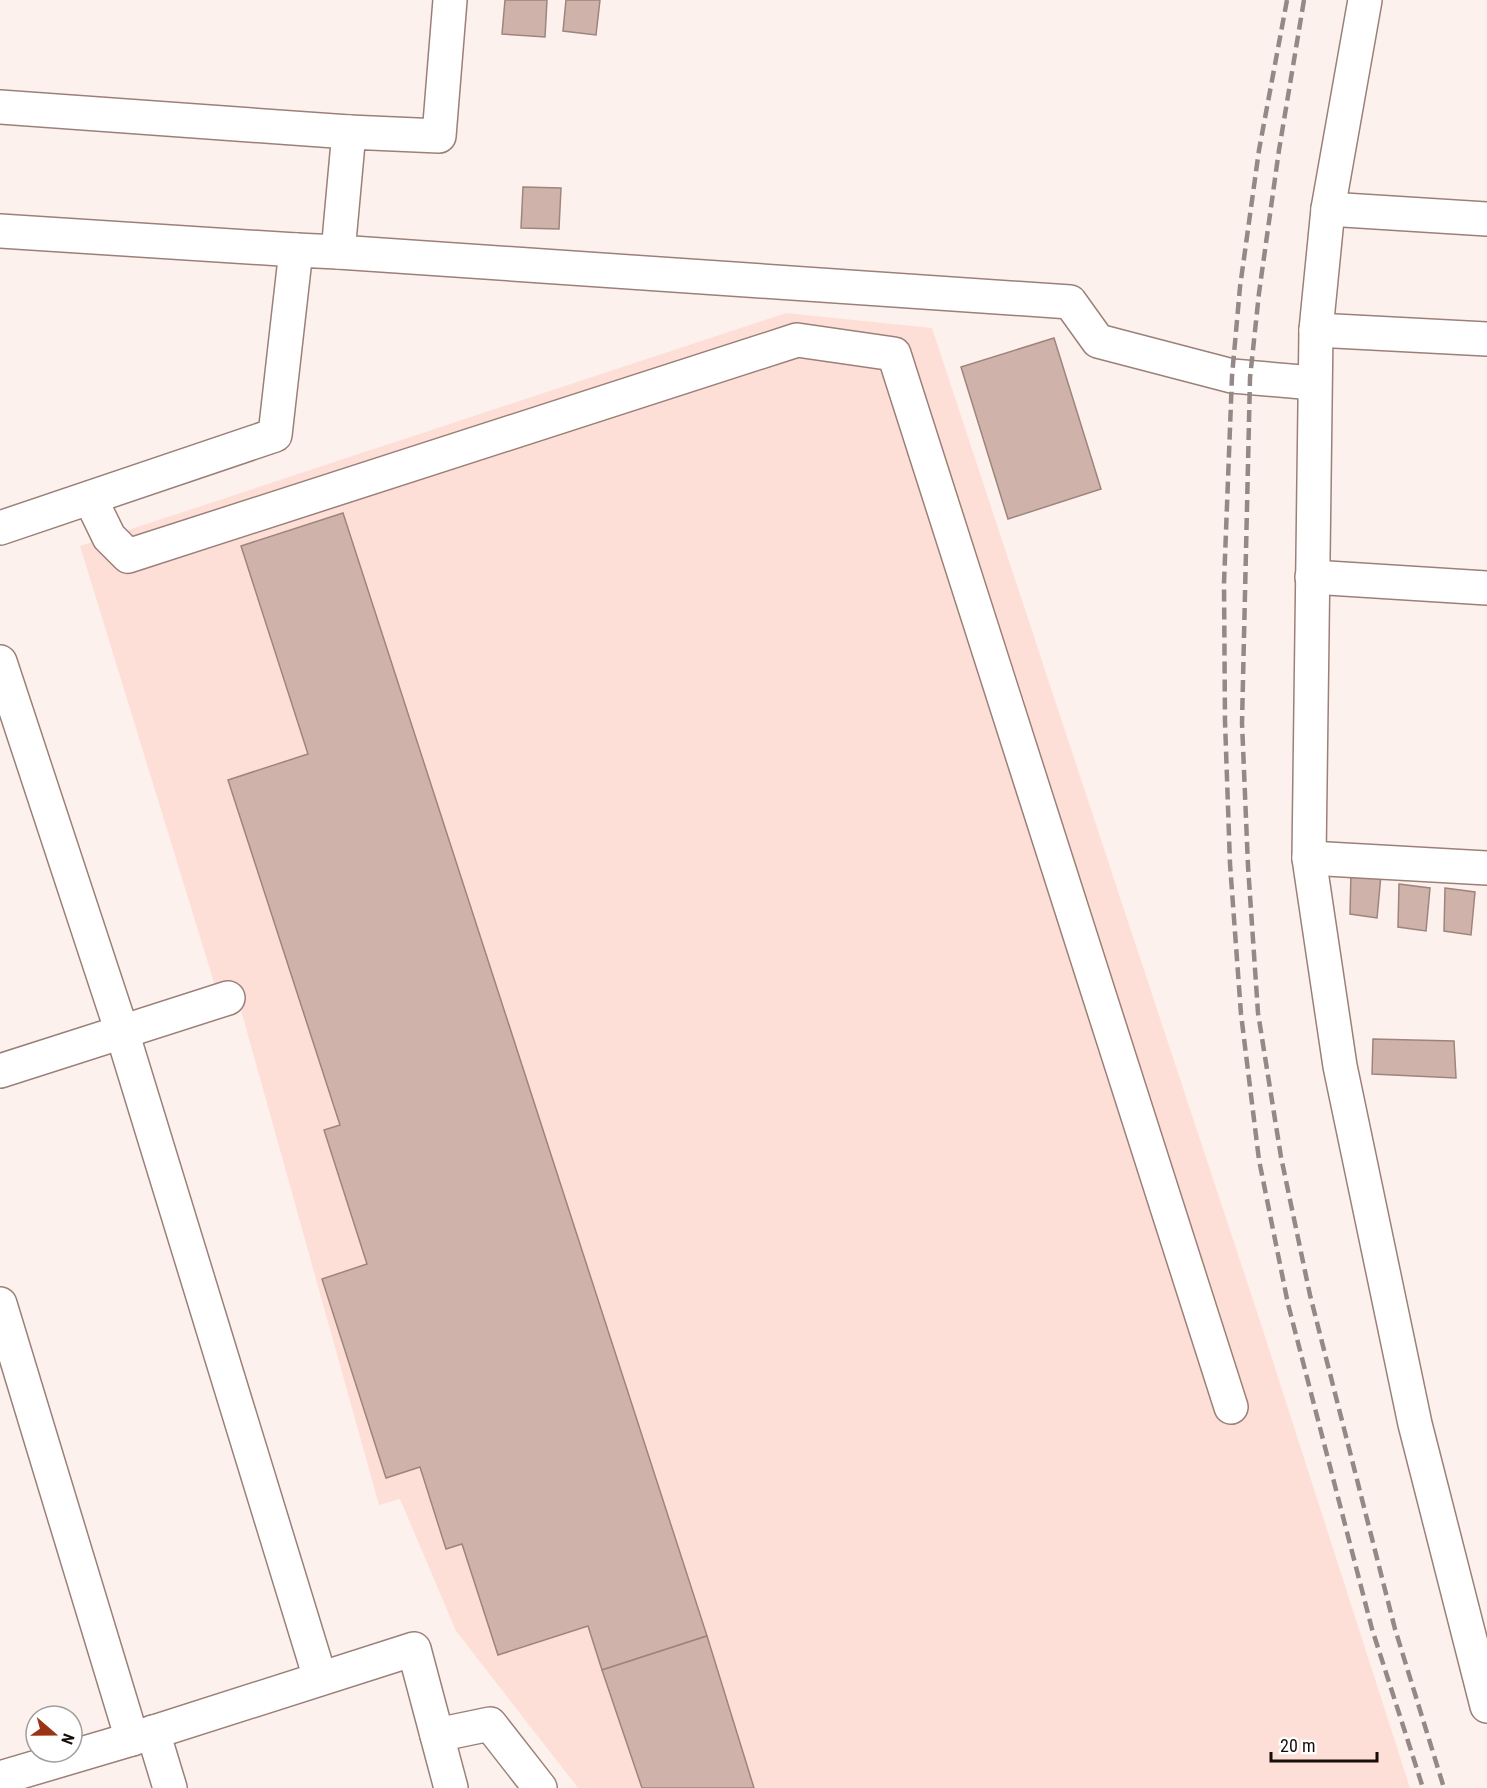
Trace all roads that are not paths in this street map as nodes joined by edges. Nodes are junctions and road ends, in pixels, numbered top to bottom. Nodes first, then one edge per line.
1 (450, 0) edge
2 (1365, 0) edge
3 (0, 107) edge
4 (349, 132) junction
5 (1328, 209) junction
6 (1487, 219) edge
7 (0, 231) edge
8 (296, 250) junction
9 (339, 252) junction
10 (1316, 330) junction
11 (1487, 339) edge
12 (1314, 383) junction
13 (90, 498) junction
14 (0, 528) edge
15 (1312, 577) junction
16 (1487, 588) edge
17 (0, 662) edge
18 (1310, 858) junction
19 (1487, 868) edge
20 (228, 998) dead end
21 (122, 1032) junction
22 (0, 1071) edge
23 (0, 1304) edge
24 (1231, 1407) dead end
25 (320, 1678) junction
26 (1487, 1706) edge
27 (142, 1735) junction
28 (437, 1735) junction
29 (0, 1778) edge
30 (170, 1788) edge
31 (451, 1788) edge
32 (540, 1788) edge

1 - 4 street
2 - 5 street
3 - 4 street
4 - 9 street
5 - 6 street
5 - 10 street
7 - 8 street
8 - 9 street
8 - 13 street
9 - 12 street
10 - 11 street
10 - 12 street
12 - 15 street
13 - 14 street
13 - 24 street
15 - 16 street
15 - 18 street
17 - 21 street
18 - 19 street
18 - 26 street
20 - 21 street
21 - 22 street
21 - 25 street
23 - 27 street
25 - 27 street
25 - 28 street
27 - 29 street
27 - 30 street
28 - 31 street
28 - 32 street

